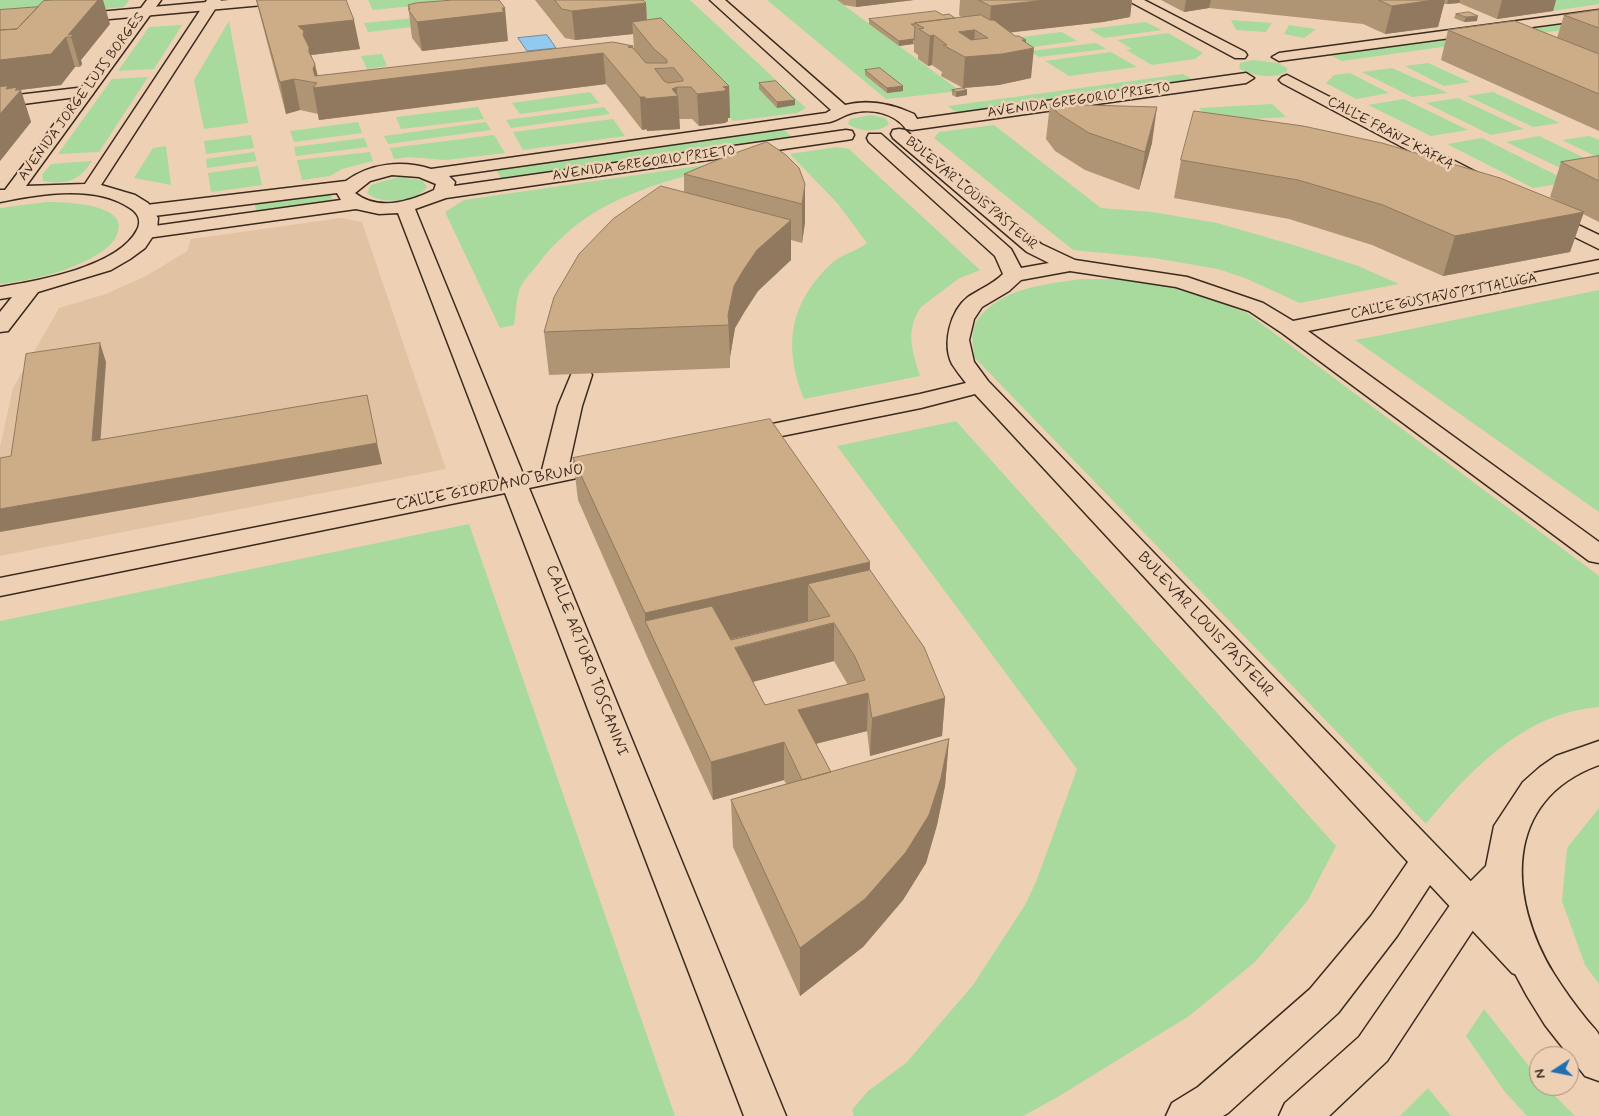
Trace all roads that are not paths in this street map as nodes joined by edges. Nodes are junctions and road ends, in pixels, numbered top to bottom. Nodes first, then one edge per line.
1 (190, 0) edge
2 (274, 0) edge
3 (717, 0) edge
4 (1134, 0) edge
5 (212, 3) edge
6 (150, 5) edge
7 (1599, 14) edge
8 (1450, 21) dead end
9 (0, 25) edge
10 (1599, 28) edge
11 (1473, 30) junction
12 (1482, 44) edge
13 (1259, 55) junction
14 (1287, 77) junction
15 (1246, 78) junction
16 (848, 91) dead end
17 (86, 92) junction
18 (0, 102) edge
19 (866, 107) junction
20 (924, 107) dead end
21 (894, 111) junction
22 (836, 114) junction
23 (905, 130) junction
24 (846, 135) junction
25 (875, 138) junction
26 (435, 174) junction
27 (350, 185) junction
28 (1492, 187) edge
29 (90, 190) junction
30 (442, 193) junction
31 (5, 195) edge
32 (354, 204) junction
33 (1527, 206) edge
34 (405, 207) junction
35 (146, 211) junction
36 (147, 232) junction
37 (1599, 243) edge
38 (1070, 265) junction
39 (1599, 266) edge
40 (1014, 275) junction
41 (30, 289) junction
42 (0, 293) edge
43 (0, 326) edge
44 (1290, 328) junction
45 (581, 374) edge
46 (980, 386) junction
47 (716, 442) edge
48 (638, 458) edge
49 (554, 476) junction
50 (516, 483) junction
51 (1599, 556) edge
52 (0, 586) edge
53 (1599, 752) edge
54 (1429, 859) junction
55 (1503, 871) junction
56 (1470, 905) junction
57 (1529, 966) junction
58 (1599, 1063) edge
59 (765, 1116) edge
60 (1187, 1116) edge
61 (1300, 1116) edge

1 - 6 street
2 - 5 street
3 - 22 street
4 - 13 street
5 - 6 street
5 - 29 street
6 - 9 street
6 - 17 street, AVENIDA JORGE LUIS BORGES
7 - 11 street
8 - 11 street
10 - 12 street
11 - 13 street
13 - 14 street, CALLE FRANZ KAFKA
13 - 15 street
14 - 15 street
14 - 28 street, CALLE FRANZ KAFKA
15 - 23 street, AVENIDA GREGORIO PRIETO
16 - 19 street
17 - 18 street
17 - 31 street, AVENIDA JORGE LUIS BORGES
19 - 21 street, AVENIDA GREGORIO PRIETO
19 - 22 street, AVENIDA GREGORIO PRIETO
20 - 21 street
21 - 23 street, BULEVAR LOUIS PASTEUR
22 - 24 street
22 - 26 street, AVENIDA GREGORIO PRIETO
23 - 25 street, AVENIDA GREGORIO PRIETO
23 - 38 street, BULEVAR LOUIS PASTEUR
24 - 25 street, AVENIDA GREGORIO PRIETO
24 - 30 street, AVENIDA GREGORIO PRIETO
25 - 40 street, BULEVAR LOUIS PASTEUR
26 - 27 street, AVENIDA GREGORIO PRIETO
26 - 30 street
27 - 32 street
27 - 35 street
29 - 31 street
29 - 35 street
30 - 34 street, AVENIDA GREGORIO PRIETO
32 - 34 street, AVENIDA GREGORIO PRIETO
32 - 36 street
33 - 37 street
34 - 50 street, CALLE ARTURO TOSCANINI
35 - 36 street
36 - 41 street
38 - 40 street, BULEVAR LOUIS PASTEUR
38 - 44 street, BULEVAR LOUIS PASTEUR
39 - 44 street, CALLE GUSTAVO PITTALUGA
40 - 46 street, BULEVAR LOUIS PASTEUR
41 - 42 street
41 - 43 street
44 - 51 street, BULEVAR LOUIS PASTEUR
45 - 49 street
46 - 47 street
46 - 54 street, BULEVAR LOUIS PASTEUR
48 - 49 street, CALLE GIORDANO BRUNO
49 - 50 street, CALLE GIORDANO BRUNO
50 - 52 street, CALLE GIORDANO BRUNO
50 - 59 street, CALLE ARTURO TOSCANINI
53 - 55 street
54 - 56 street, BULEVAR LOUIS PASTEUR
54 - 60 street
55 - 56 street
55 - 57 street
56 - 57 street, BULEVAR LOUIS PASTEUR
56 - 61 street
57 - 58 street

